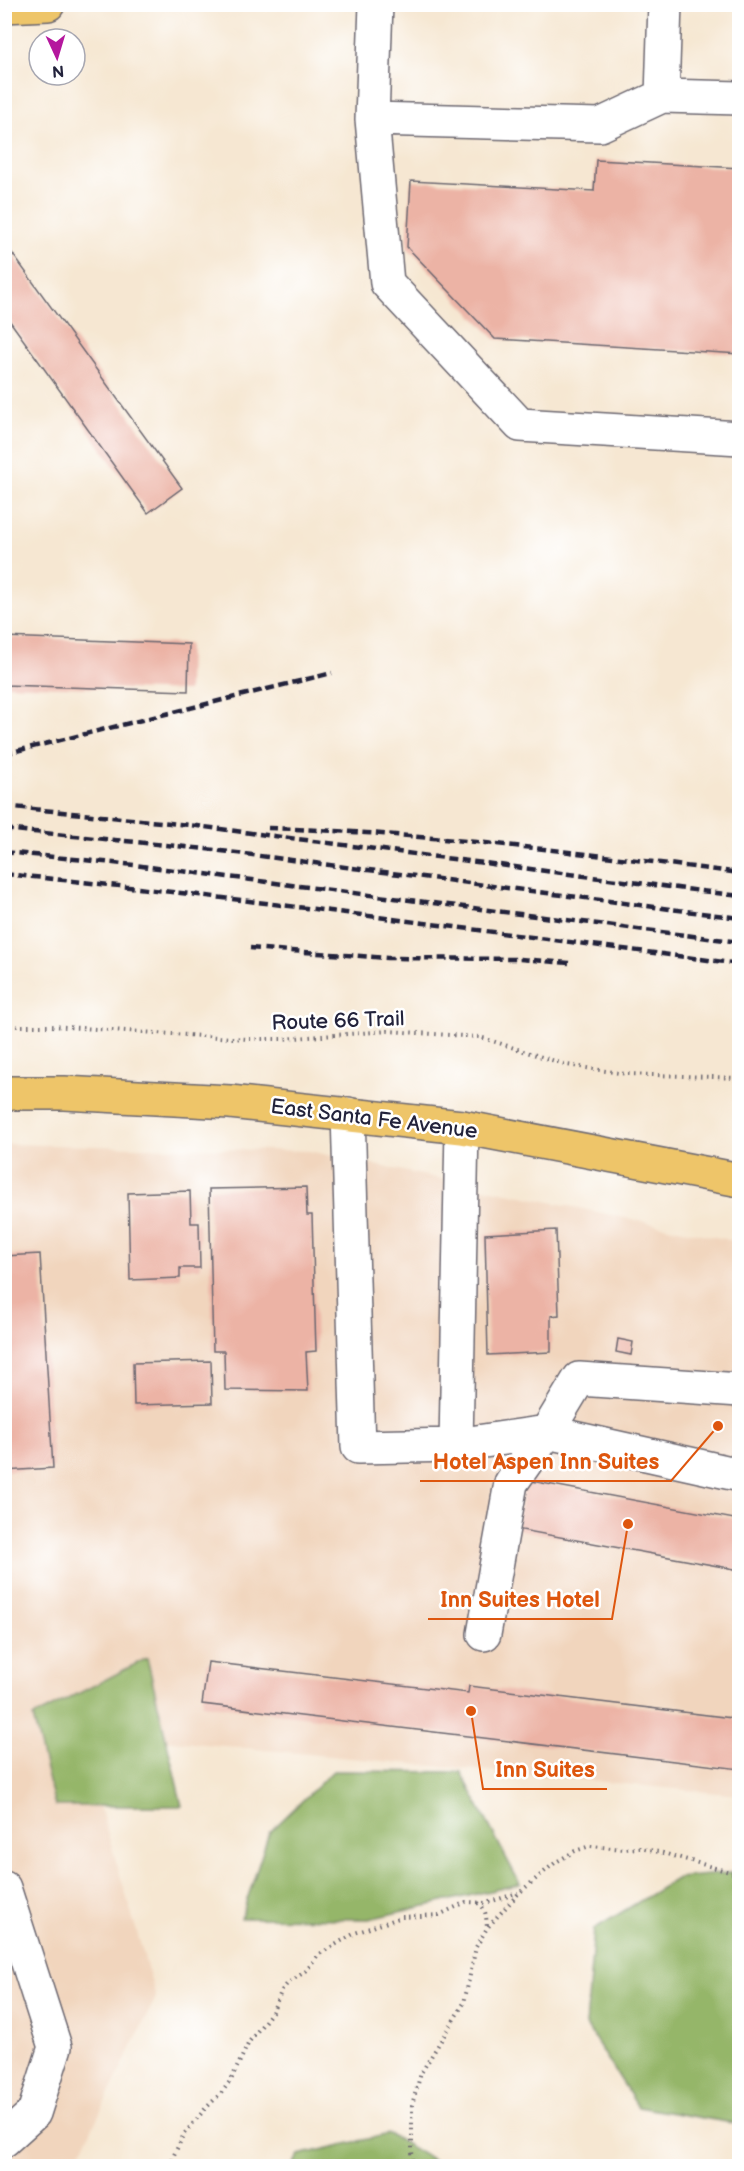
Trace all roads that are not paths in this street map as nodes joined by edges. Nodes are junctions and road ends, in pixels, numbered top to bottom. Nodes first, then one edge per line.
1 (48, 4) edge
2 (376, 4) edge
3 (665, 4) edge
4 (4, 6) edge
5 (662, 96) junction
6 (740, 98) edge
7 (372, 119) junction
8 (740, 438) edge
9 (4, 1093) edge
10 (348, 1114) junction
11 (462, 1127) junction
12 (740, 1180) edge
13 (740, 1390) edge
14 (547, 1432) junction
15 (456, 1445) junction
16 (740, 1475) edge
17 (484, 1634) dead end
18 (4, 1888) edge
19 (4, 2140) edge

1 - 4 main road
2 - 7 lane
3 - 5 lane
5 - 6 lane
5 - 7 lane
7 - 8 lane
9 - 10 main road, East Santa Fe Avenue
10 - 11 main road, East Santa Fe Avenue
10 - 15 lane
11 - 12 main road, East Santa Fe Avenue
11 - 15 lane
13 - 14 lane
14 - 15 lane
14 - 16 lane
14 - 17 lane
18 - 19 lane

